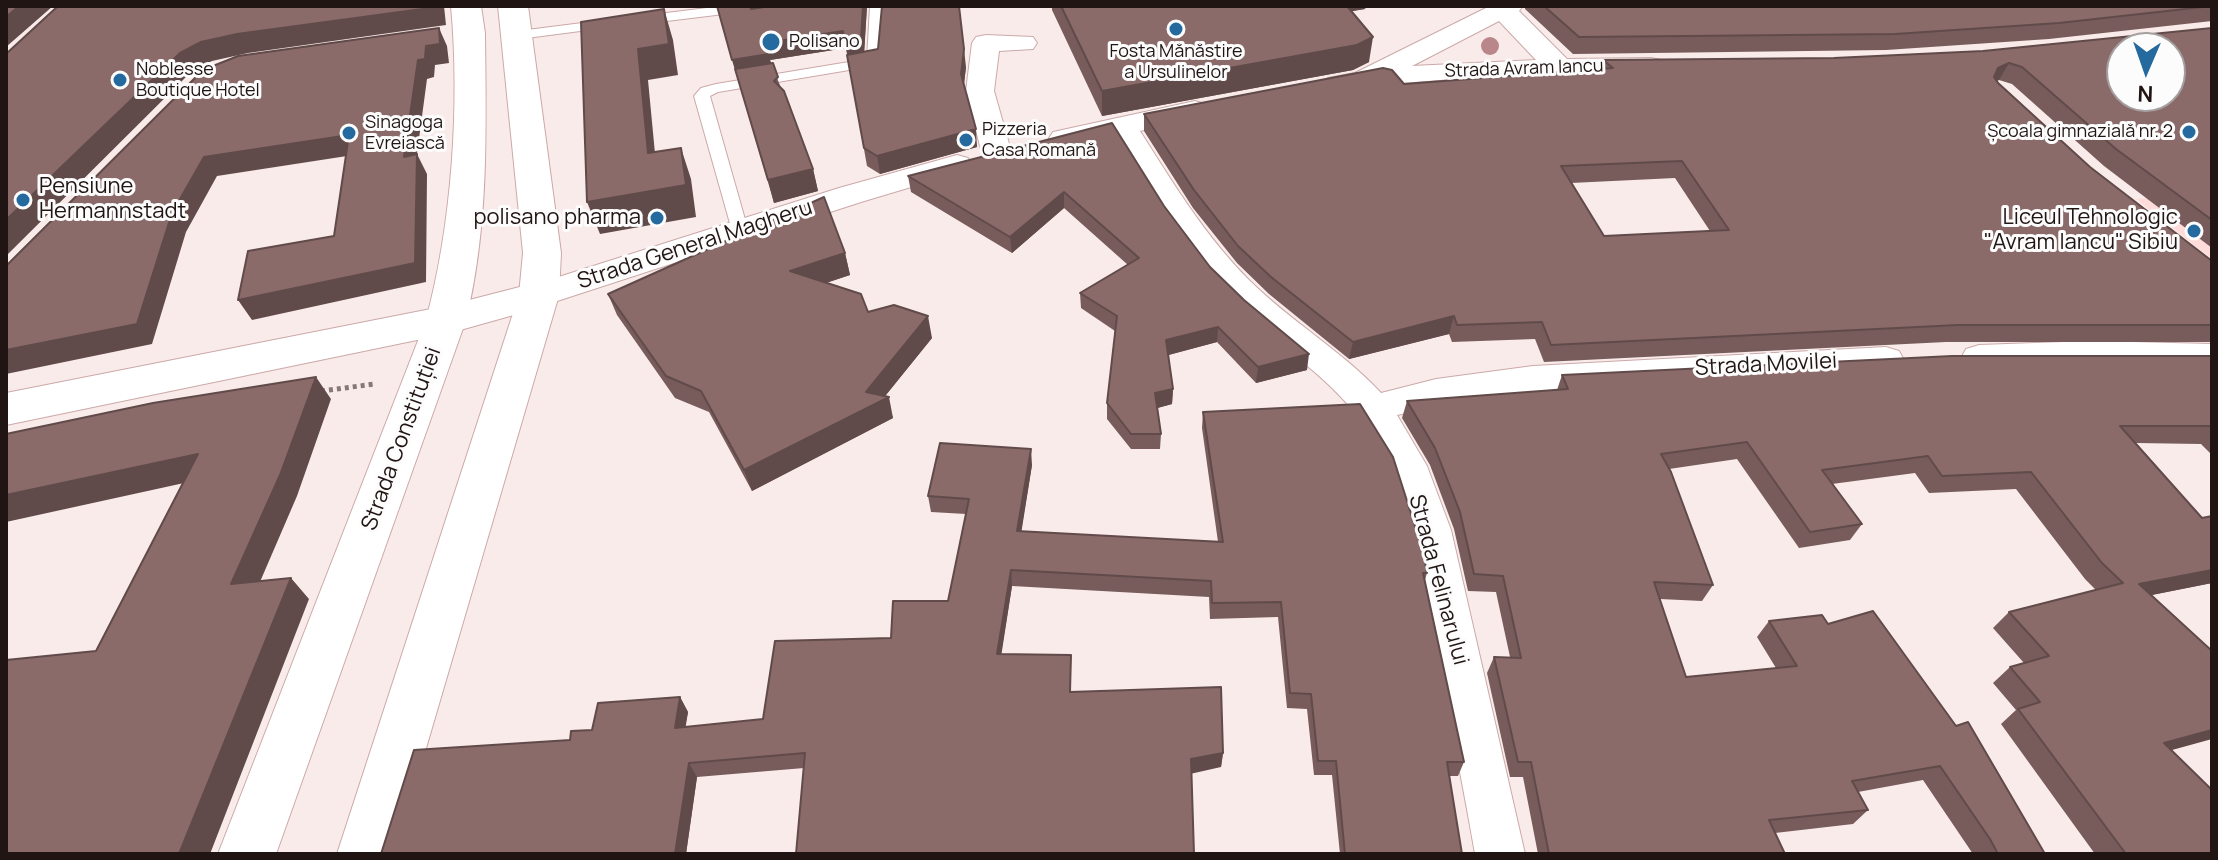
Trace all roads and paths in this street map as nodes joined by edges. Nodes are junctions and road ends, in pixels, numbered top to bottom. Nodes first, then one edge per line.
1 (757, 6) edge
2 (877, 6) edge
3 (1506, 8) edge
4 (516, 20) edge
5 (458, 26) edge
6 (1023, 43) dead end
7 (1684, 66) edge
8 (1559, 67) junction
9 (1362, 80) junction
10 (1315, 88) edge
11 (1222, 105) edge
12 (1121, 124) junction
13 (1020, 148) junction
14 (739, 230) junction
15 (539, 295) junction
16 (446, 320) junction
17 (2212, 357) edge
18 (389, 382) dead end
19 (315, 392) edge
20 (6, 409) edge
21 (1373, 409) junction
22 (247, 854) edge
23 (366, 854) edge
24 (1500, 854) edge

1 - 4 lane
2 - 14 lane
3 - 8 street
3 - 9 street
4 - 5 main road
4 - 15 main road
5 - 16 main road, Strada Constituției
6 - 13 street
7 - 8 street, Strada Avram Iancu
8 - 9 street, Strada Avram Iancu
9 - 10 street
11 - 12 street, Strada General Magheru
12 - 13 street, Strada General Magheru
12 - 21 street, Strada Felinarului
13 - 14 street, Strada General Magheru
14 - 15 street, Strada General Magheru
15 - 16 main road, Strada General Magheru
15 - 23 main road
16 - 20 main road, Strada General Magheru
16 - 22 main road, Strada Constituției
17 - 21 street, Strada Movilei
18 - 19 path
21 - 24 street, Strada Felinarului

